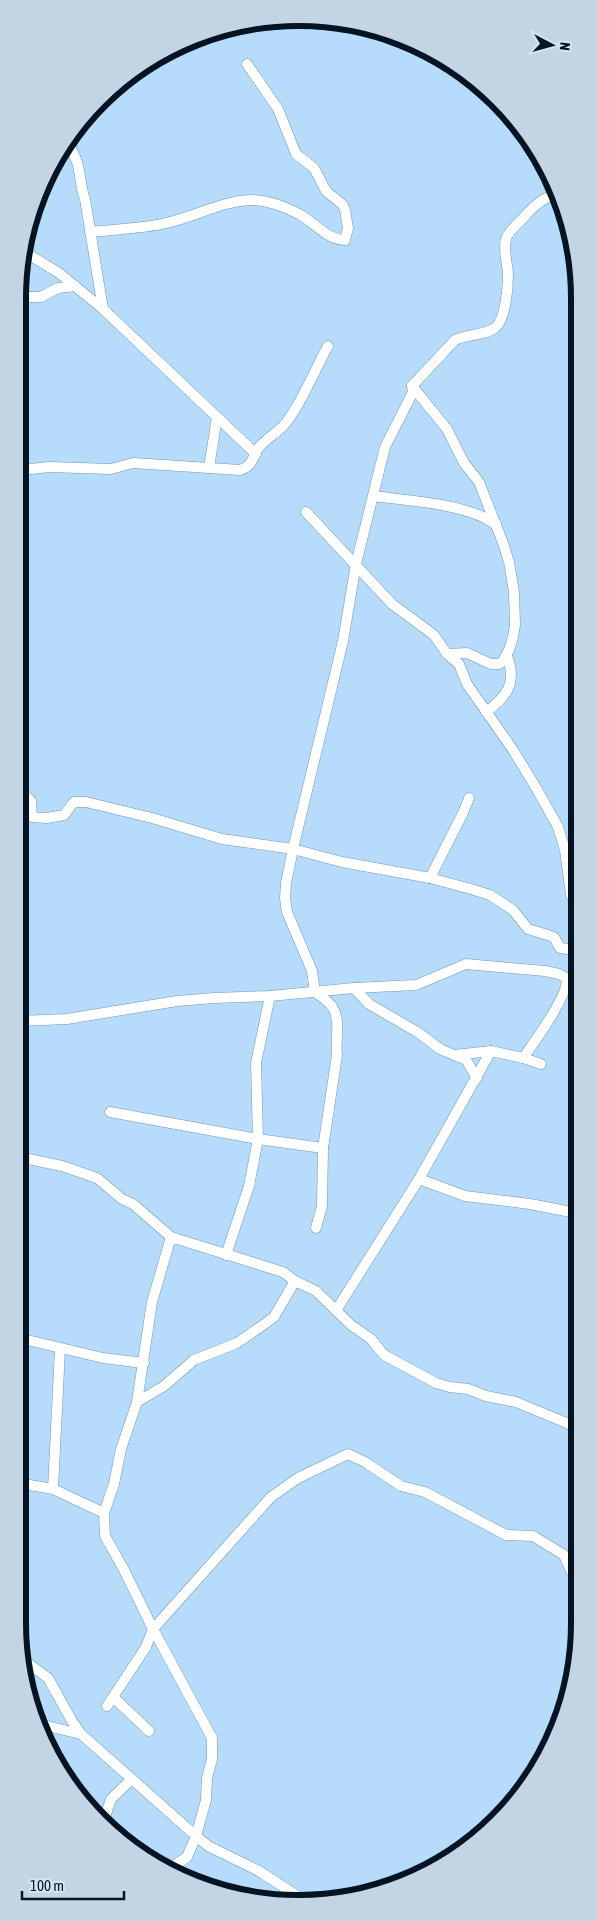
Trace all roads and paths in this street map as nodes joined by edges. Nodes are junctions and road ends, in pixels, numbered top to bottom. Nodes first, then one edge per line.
1 (247, 64) dead end
2 (71, 149) edge
3 (551, 196) edge
4 (90, 232) junction
5 (30, 255) edge
6 (75, 286) junction
7 (26, 297) edge
8 (103, 308) junction
9 (328, 346) dead end
10 (412, 386) junction
11 (217, 417) junction
12 (256, 454) junction
13 (210, 468) junction
14 (26, 470) edge
15 (373, 496) junction
16 (306, 512) dead end
17 (496, 524) junction
18 (356, 564) junction
19 (447, 654) junction
20 (507, 656) junction
21 (486, 712) junction
22 (26, 796) edge
23 (469, 798) dead end
24 (293, 849) junction
25 (430, 878) junction
26 (571, 895) edge
27 (571, 949) edge
28 (354, 988) junction
29 (315, 992) junction
30 (270, 996) junction
31 (26, 1020) edge
32 (491, 1051) junction
33 (452, 1055) junction
34 (524, 1058) junction
35 (541, 1064) dead end
36 (477, 1078) junction
37 (110, 1112) dead end
38 (258, 1139) junction
39 (323, 1148) junction
40 (26, 1158) edge
41 (419, 1180) junction
42 (571, 1212) edge
43 (316, 1228) dead end
44 (171, 1236) junction
45 (226, 1255) junction
46 (295, 1281) junction
47 (337, 1309) junction
48 (26, 1340) edge
49 (60, 1349) junction
50 (144, 1363) junction
51 (137, 1402) junction
52 (571, 1426) edge
53 (26, 1484) edge
54 (53, 1489) junction
55 (104, 1513) junction
56 (571, 1571) edge
57 (152, 1629) junction
58 (30, 1664) edge
59 (114, 1697) junction
60 (108, 1706) dead end
61 (47, 1726) edge
62 (149, 1731) dead end
63 (81, 1734) junction
64 (132, 1779) junction
65 (106, 1815) edge
66 (196, 1836) junction
67 (175, 1865) edge
68 (297, 1895) edge

1 - 4 street
2 - 4 street
3 - 10 street
4 - 8 street
5 - 6 street
6 - 7 street
6 - 8 street
8 - 11 street
9 - 12 street
10 - 15 street
10 - 17 street
11 - 12 street
11 - 13 street
12 - 13 street
13 - 14 street
15 - 17 street
15 - 18 street
16 - 18 street
17 - 20 street
18 - 19 street
18 - 24 street
19 - 20 street
19 - 21 street
20 - 21 street
21 - 26 street
22 - 24 street
23 - 25 street
24 - 25 street
24 - 29 street
25 - 27 street
28 - 29 street
28 - 33 street
28 - 34 street
29 - 30 street
29 - 39 street
30 - 31 street
30 - 38 street
32 - 33 street
32 - 34 street
32 - 36 street
33 - 36 street
34 - 35 street
36 - 41 street
37 - 38 street
38 - 39 street
38 - 45 street
39 - 43 street
40 - 44 street
41 - 42 street
41 - 47 street
44 - 45 street
44 - 50 street
45 - 46 street
46 - 47 street
46 - 51 street
47 - 52 street
48 - 49 street
49 - 50 street
49 - 54 street
50 - 51 street
51 - 55 street
53 - 54 street
54 - 55 street
55 - 57 street
56 - 57 street
57 - 59 street
57 - 66 street
58 - 63 street
59 - 60 street
59 - 62 street
61 - 63 street
63 - 64 street
64 - 65 street
64 - 66 street
66 - 67 street
66 - 68 street

